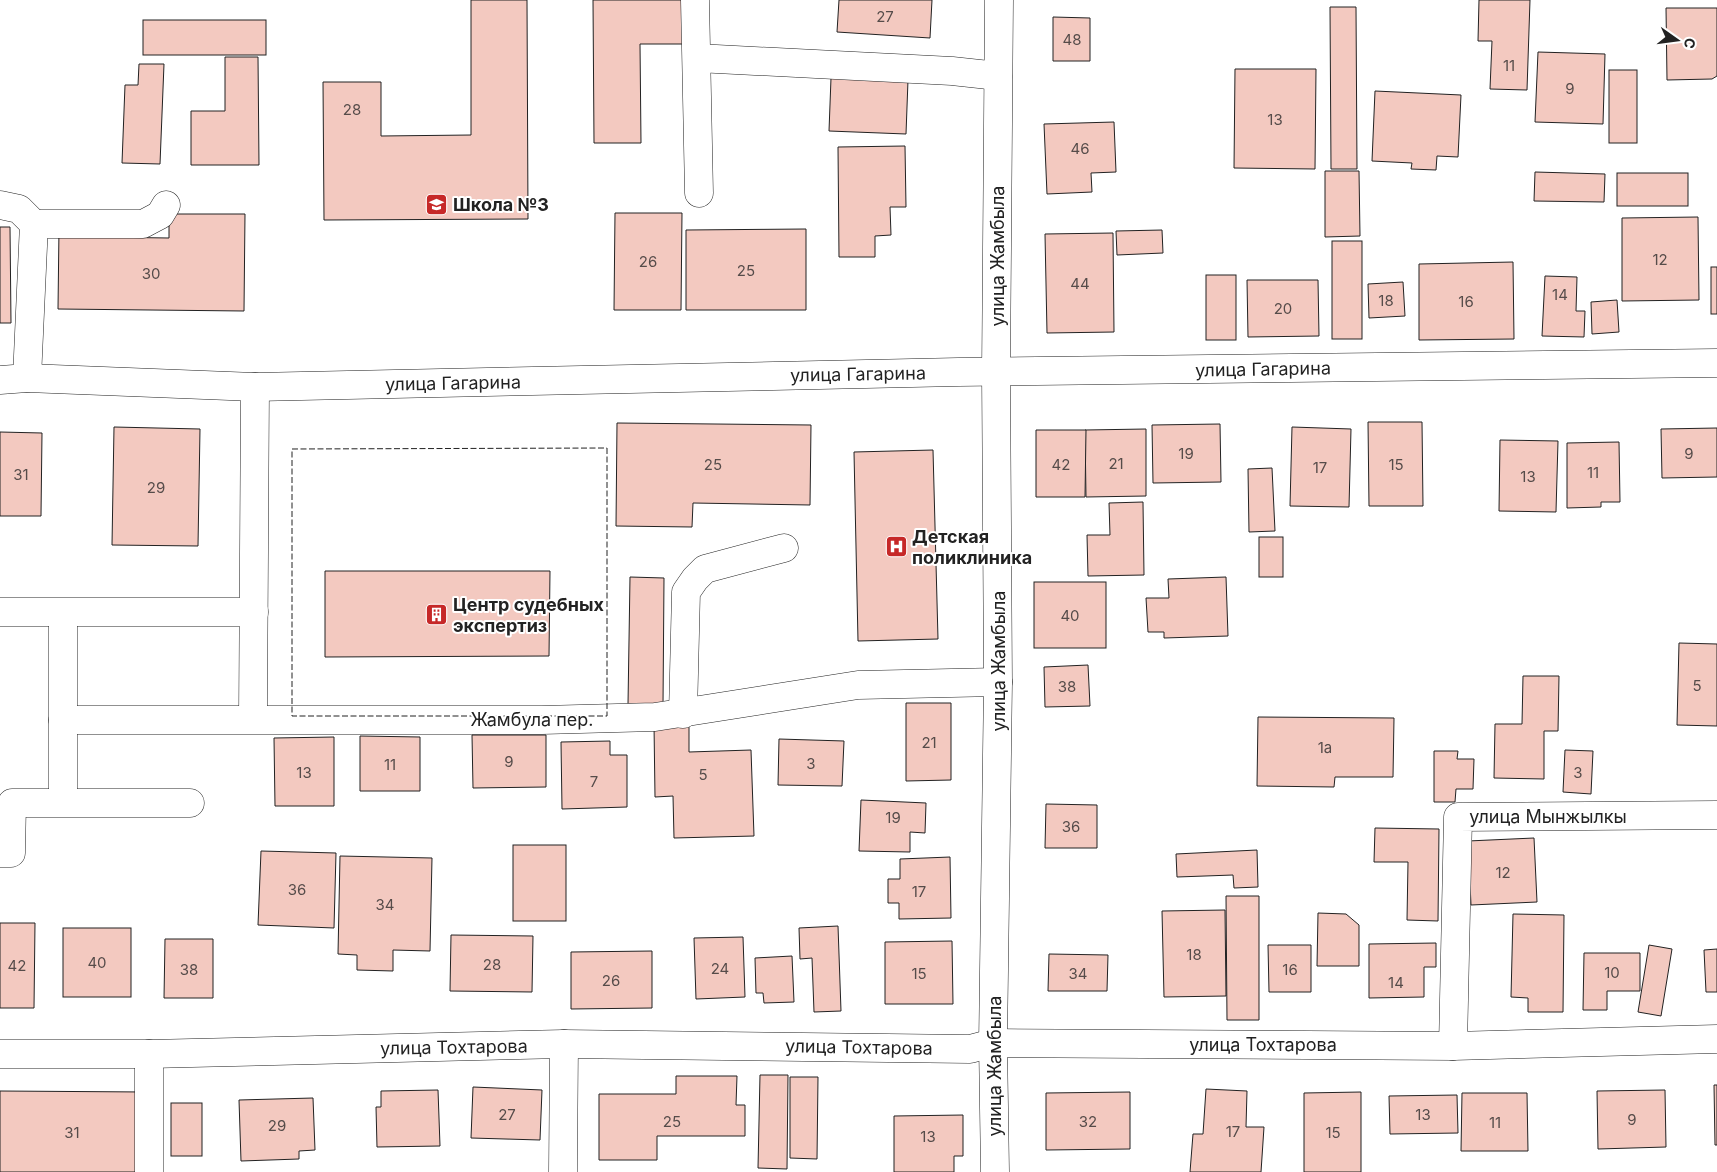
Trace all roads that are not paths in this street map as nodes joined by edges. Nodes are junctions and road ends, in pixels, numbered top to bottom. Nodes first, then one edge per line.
1 (695, 0) edge
2 (999, 0) edge
3 (697, 58) junction
4 (998, 76) junction
5 (699, 193) dead end
6 (0, 205) edge
7 (166, 205) dead end
8 (34, 224) junction
9 (1717, 363) edge
10 (996, 372) junction
11 (27, 378) junction
12 (0, 380) edge
13 (255, 387) junction
14 (784, 548) dead end
15 (0, 612) edge
16 (254, 612) junction
17 (63, 613) junction
18 (998, 682) junction
19 (683, 714) junction
20 (253, 718) junction
21 (64, 720) junction
22 (63, 802) junction
23 (190, 804) dead end
24 (1717, 815) edge
25 (0, 853) edge
26 (1717, 1040) edge
27 (993, 1043) junction
28 (564, 1044) junction
29 (1453, 1046) junction
30 (0, 1054) edge
31 (149, 1054) junction
32 (149, 1172) edge
33 (563, 1172) edge
34 (995, 1172) edge

1 - 3 street
2 - 4 street, улица Жамбыла
3 - 4 street
3 - 5 street
4 - 10 street, улица Жамбыла
6 - 8 street
7 - 8 street
8 - 11 street
9 - 10 street, улица Гагарина
10 - 13 street, улица Гагарина
10 - 18 street, улица Жамбыла
11 - 12 street, улица Гагарина
11 - 13 street, улица Гагарина
13 - 16 street
14 - 19 street
15 - 17 street
16 - 17 street
16 - 20 street
17 - 21 street
18 - 19 street, Жамбула пер.
18 - 27 street, улица Жамбыла
19 - 20 street, Жамбула пер.
20 - 21 street, Жамбула пер.
21 - 22 street
22 - 23 street
22 - 25 street
24 - 29 street, улица Мынжылкы
26 - 29 street, улица Тохтарова
27 - 28 street, улица Тохтарова
27 - 29 street, улица Тохтарова
27 - 34 street, улица Жамбыла
28 - 31 street, улица Тохтарова
28 - 33 street
30 - 31 street, улица Тохтарова
31 - 32 street

